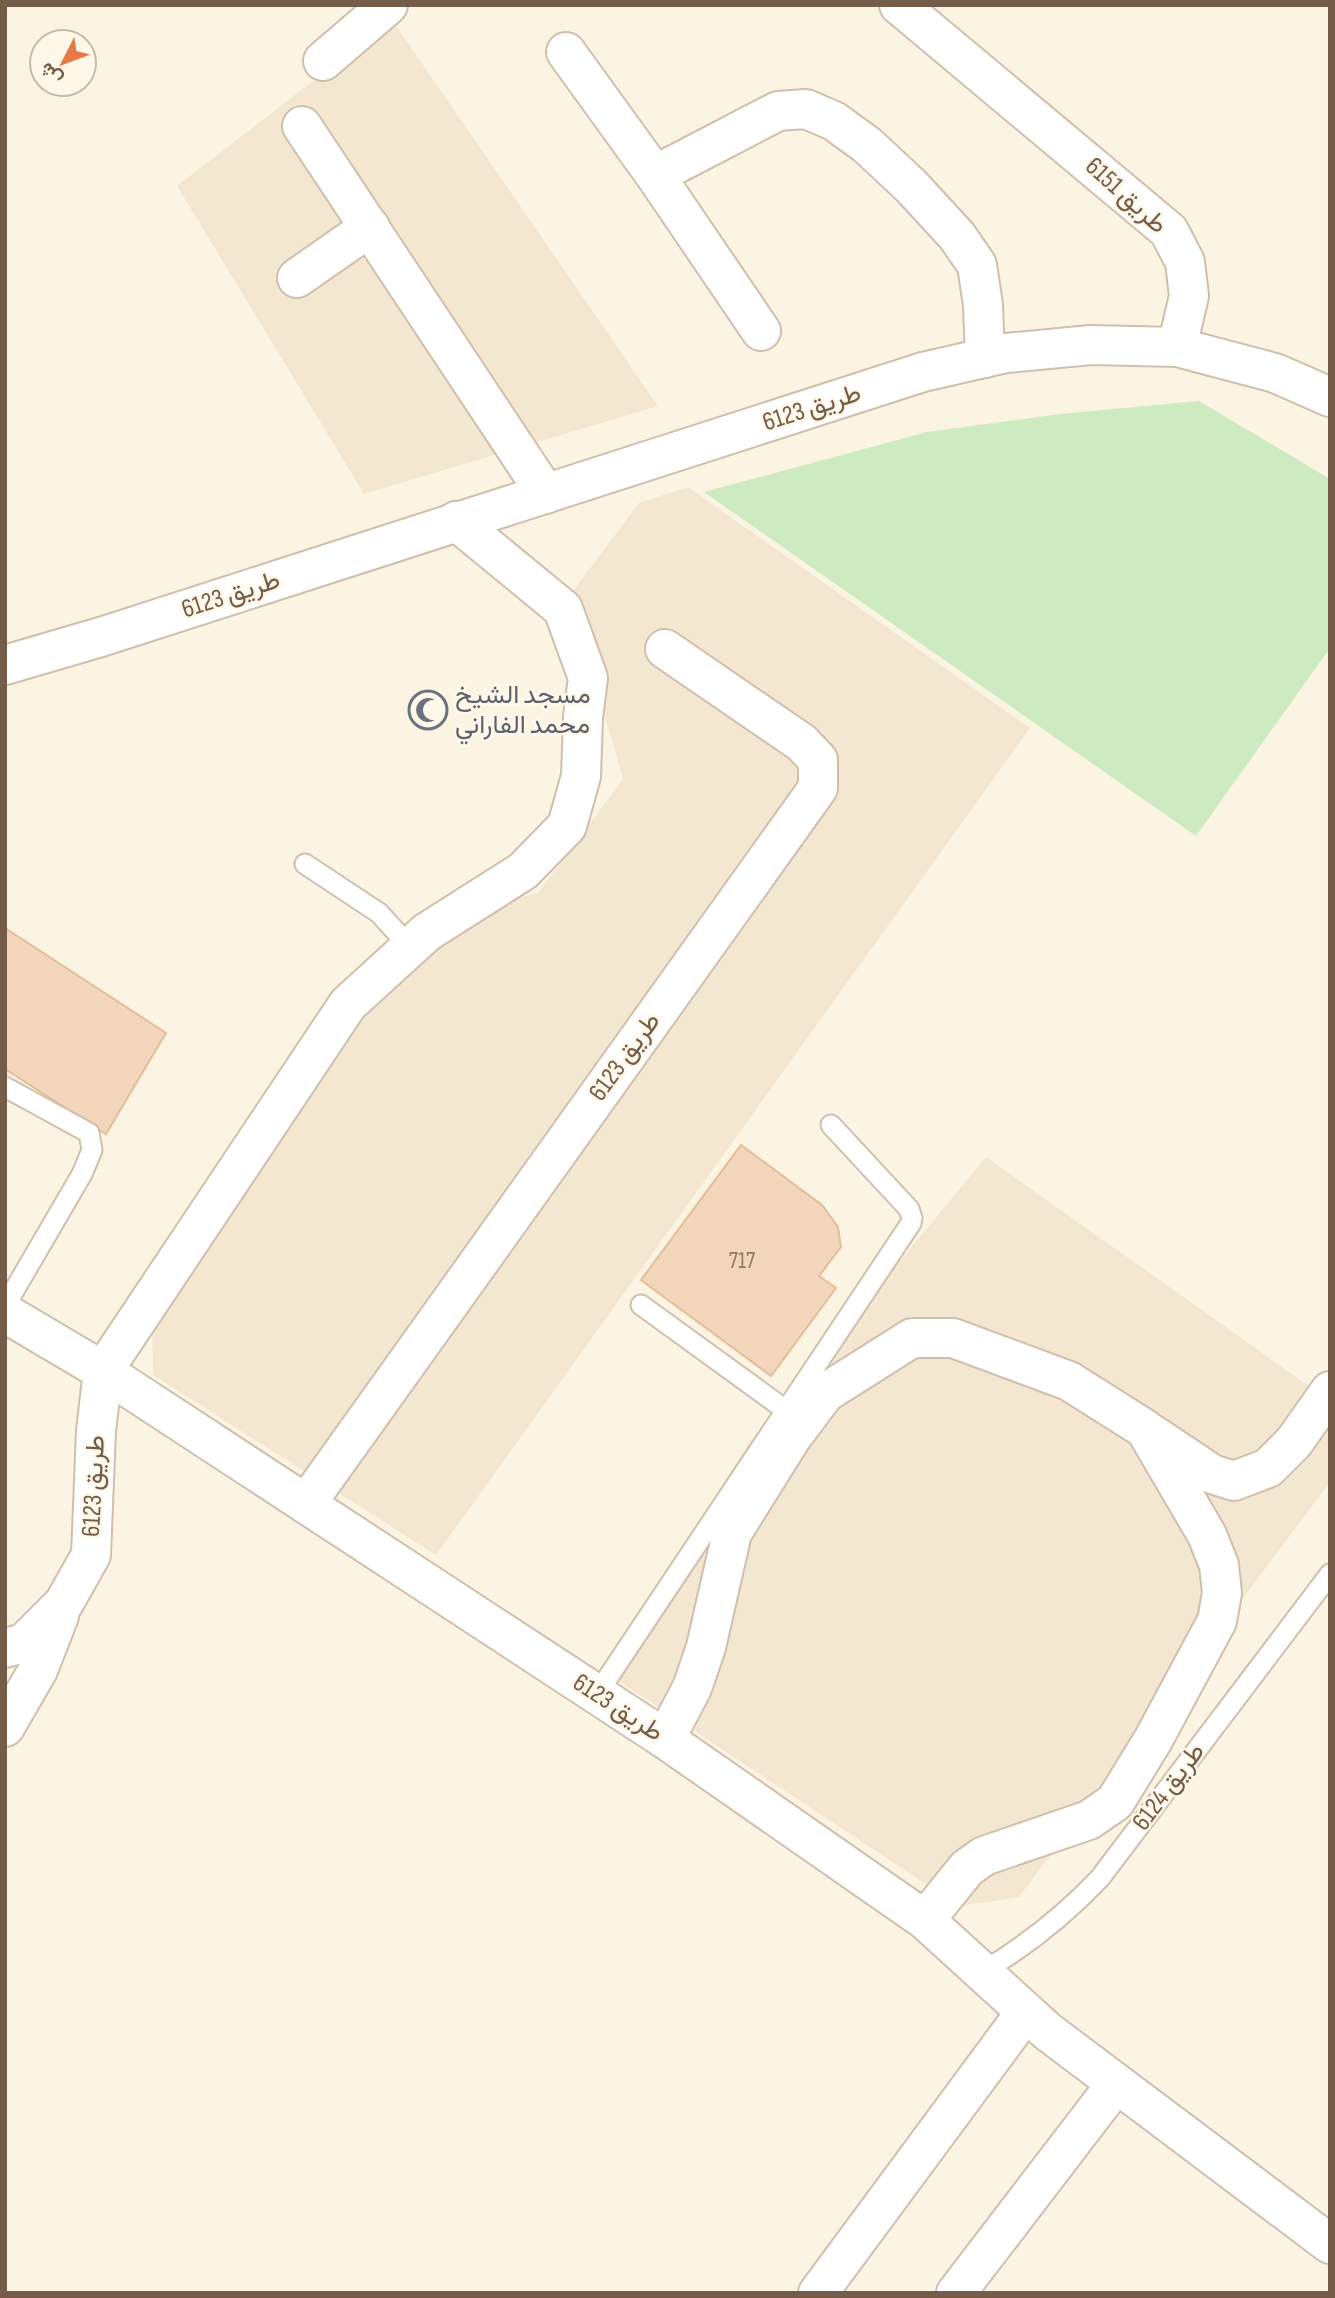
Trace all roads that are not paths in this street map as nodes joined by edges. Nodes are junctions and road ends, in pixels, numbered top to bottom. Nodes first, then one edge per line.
1 (388, 5) edge
2 (907, 8) edge
3 (566, 52) dead end
4 (323, 61) dead end
5 (302, 126) dead end
6 (655, 175) junction
7 (370, 227) junction
8 (297, 278) dead end
9 (761, 331) dead end
10 (1177, 347) junction
11 (985, 358) junction
12 (1330, 397) edge
13 (545, 494) junction
14 (456, 521) junction
15 (665, 649) dead end
16 (5, 665) edge
17 (305, 864) dead end
18 (410, 947) junction
19 (5, 1087) edge
20 (831, 1125) dead end
21 (641, 1305) dead end
22 (5, 1307) edge
23 (5, 1314) edge
24 (103, 1371) junction
25 (1330, 1391) edge
26 (787, 1411) junction
27 (1145, 1429) junction
28 (306, 1504) junction
29 (1330, 1574) edge
30 (64, 1603) junction
31 (5, 1648) edge
32 (597, 1694) junction
33 (5, 1727) edge
34 (665, 1739) junction
35 (925, 1920) junction
36 (982, 1972) junction
37 (1025, 2013) junction
38 (1116, 2084) junction
39 (1330, 2244) edge
40 (818, 2293) edge
41 (956, 2293) edge

1 - 4 street
2 - 10 street, طريق 6151
3 - 6 street
5 - 7 street
6 - 9 street
6 - 11 street
7 - 8 street
7 - 13 street
10 - 11 street, طريق 6123
10 - 12 street
11 - 13 street, طريق 6123
13 - 14 street, طريق 6123
14 - 16 street, طريق 6123
14 - 18 street, طريق 6123
15 - 28 street, طريق 6123
17 - 18 lane
18 - 24 street, طريق 6123
19 - 22 lane
20 - 26 lane
21 - 26 lane
23 - 24 street, طريق 6123
24 - 28 street, طريق 6123
24 - 30 street, طريق 6123
25 - 27 street
26 - 32 lane
27 - 34 street
27 - 35 street, طريق 6124
28 - 32 street, طريق 6123
29 - 36 lane, طريق 6124
30 - 31 street, طريق 6123
30 - 33 street
32 - 34 street, طريق 6123
34 - 35 street, طريق 6123
35 - 36 street
36 - 37 street
37 - 38 street
37 - 40 street
38 - 39 street
38 - 41 street

